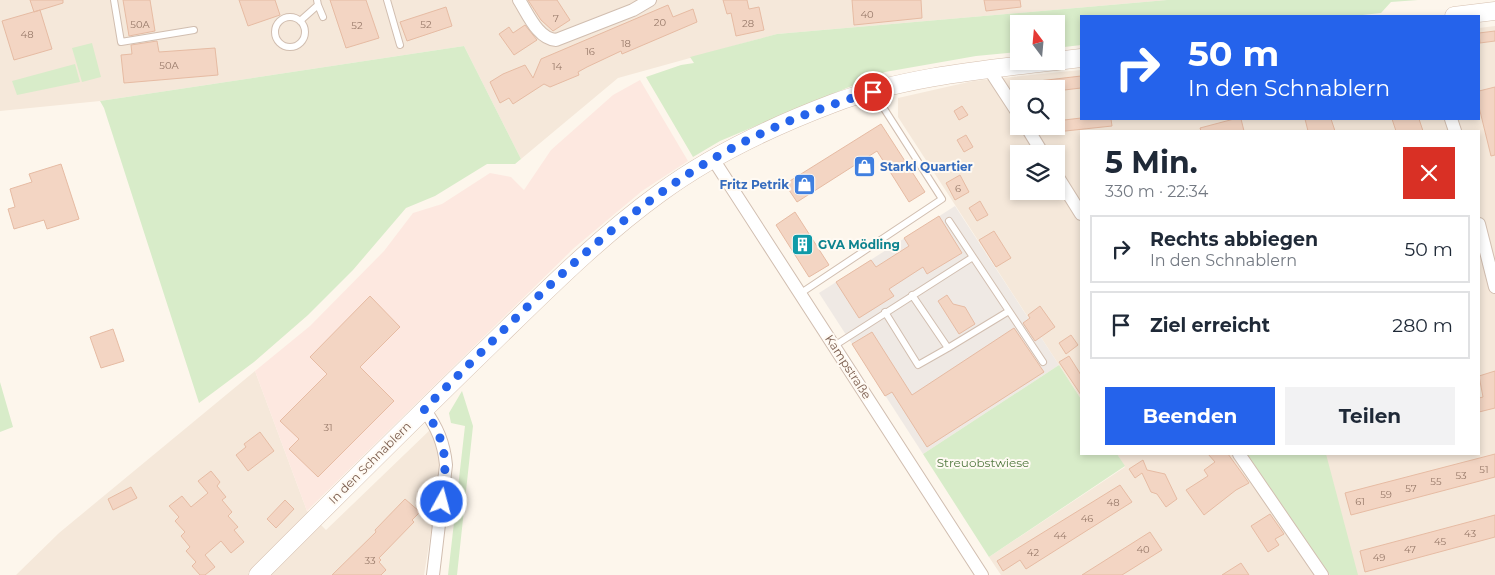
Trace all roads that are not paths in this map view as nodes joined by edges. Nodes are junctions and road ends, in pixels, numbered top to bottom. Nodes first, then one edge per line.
1 (114, 0) edge
2 (387, 0) edge
3 (519, 0) edge
4 (650, 0) edge
5 (318, 2) edge
6 (1495, 12) edge
7 (1464, 15) edge
8 (323, 17) dead end
9 (300, 21) junction
10 (194, 30) dead end
11 (400, 45) dead end
12 (1080, 58) edge
13 (1065, 60) edge
14 (1010, 66) edge
15 (989, 69) junction
16 (873, 92) junction
17 (1010, 101) edge
18 (713, 159) junction
19 (1065, 188) edge
20 (1080, 212) edge
21 (949, 221) dead end
22 (1480, 228) edge
23 (973, 257) junction
24 (1495, 287) edge
25 (801, 294) junction
26 (912, 295) junction
27 (1009, 311) junction
28 (885, 312) junction
29 (834, 346) junction
30 (948, 348) junction
31 (1043, 362) dead end
32 (424, 409) junction
33 (1240, 455) edge
34 (258, 575) edge
35 (433, 575) edge
36 (982, 575) edge
37 (1322, 575) edge

1 - 10 lane
2 - 11 lane
3 - 4 street
5 - 8 lane
5 - 9 lane
6 - 7 street
9 - 9 lane
12 - 13 street, In den Schnablern
14 - 15 street, In den Schnablern
15 - 16 street, In den Schnablern
15 - 17 street
16 - 18 street, In den Schnablern
16 - 25 lane
18 - 25 street, Kampstraße
18 - 32 street, In den Schnablern
19 - 20 street
21 - 23 lane
22 - 24 street
23 - 26 lane
23 - 27 lane
25 - 29 street, Kampstraße
26 - 28 lane
26 - 30 lane
27 - 30 lane
27 - 31 lane
28 - 29 lane
28 - 30 lane
29 - 36 street, Kampstraße
32 - 34 street, In den Schnablern
32 - 35 street
33 - 37 street

